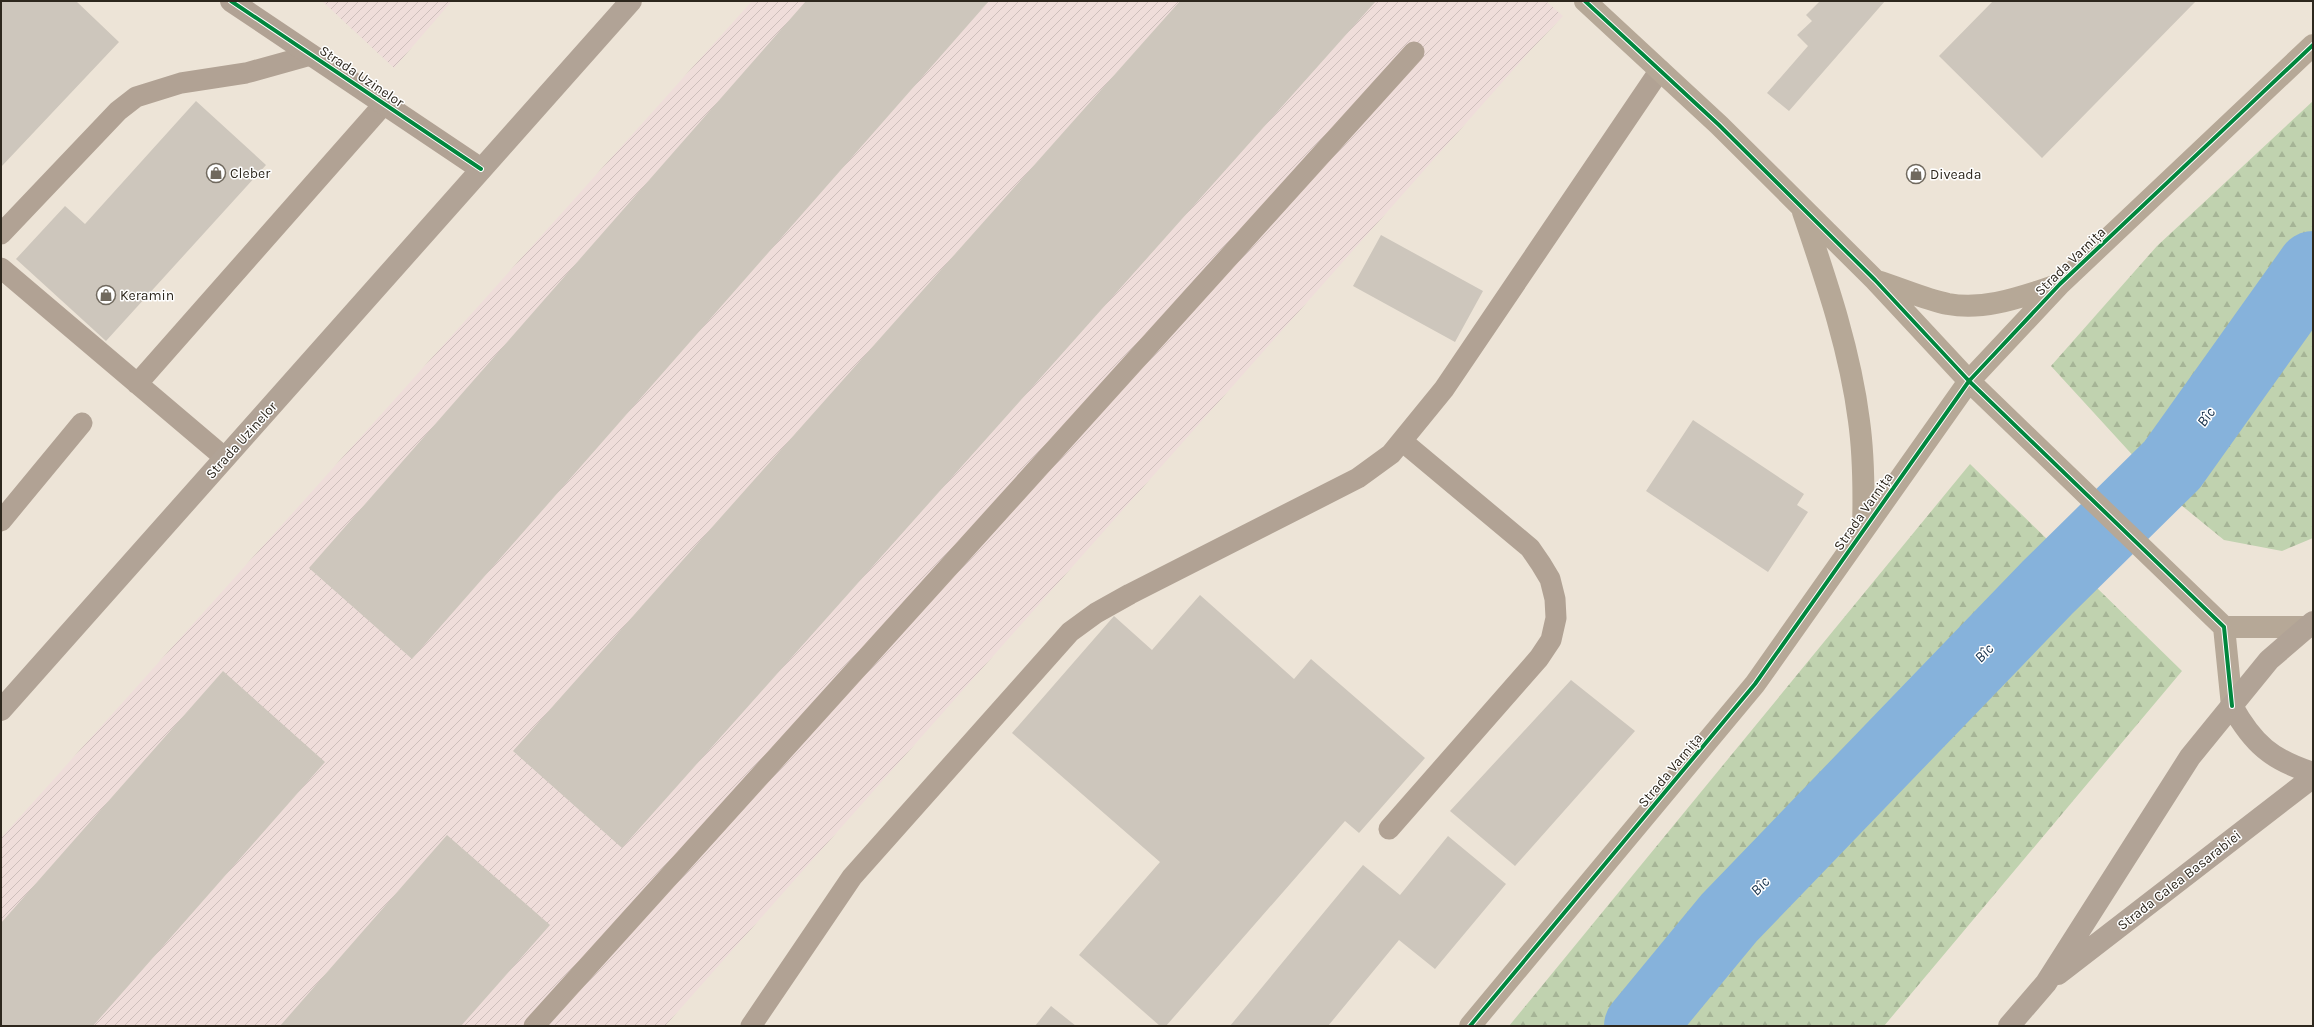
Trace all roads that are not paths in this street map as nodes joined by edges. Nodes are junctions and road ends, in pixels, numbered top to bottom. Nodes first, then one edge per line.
1 (231, 1) edge
2 (631, 1) edge
3 (1585, 1) edge
4 (2313, 45) edge
5 (1414, 52) dead end
6 (311, 55) junction
7 (1660, 70) junction
8 (384, 104) junction
9 (481, 169) junction
10 (1801, 207) junction
11 (1, 234) edge
12 (1, 268) edge
13 (1875, 280) junction
14 (2060, 284) junction
15 (1969, 381) junction
16 (137, 384) junction
17 (82, 423) dead end
18 (1402, 441) junction
19 (225, 458) junction
20 (1, 521) edge
21 (1863, 530) junction
22 (2311, 626) edge
23 (2224, 627) junction
24 (2232, 706) junction
25 (1, 710) edge
26 (2313, 774) edge
27 (2313, 777) edge
28 (1389, 829) dead end
29 (2046, 983) junction
30 (534, 1026) edge
31 (751, 1026) edge
32 (1470, 1026) edge
33 (2009, 1026) edge

1 - 6 street, Strada Uzinelor
2 - 9 main road, Strada Uzinelor
3 - 7 street
4 - 14 street, Strada Varnița
5 - 30 lane
6 - 8 street, Strada Uzinelor
6 - 11 lane
7 - 10 street
7 - 18 lane
8 - 9 street, Strada Uzinelor
8 - 16 lane
9 - 19 main road, Strada Uzinelor
10 - 13 street
10 - 21 street
12 - 16 lane
13 - 14 street
13 - 15 street
14 - 15 street, Strada Varnița
15 - 21 street, Strada Varnița
15 - 23 street
16 - 19 lane
17 - 20 lane
18 - 28 lane
18 - 31 lane
19 - 25 main road, Strada Uzinelor
21 - 32 street, Strada Varnița
22 - 23 street
22 - 24 main road, Strada Calea Basarabiei
23 - 24 street
24 - 26 main road
24 - 29 main road, Strada Calea Basarabiei
27 - 29 main road, Strada Calea Basarabiei
29 - 33 main road, Strada Calea Basarabiei

